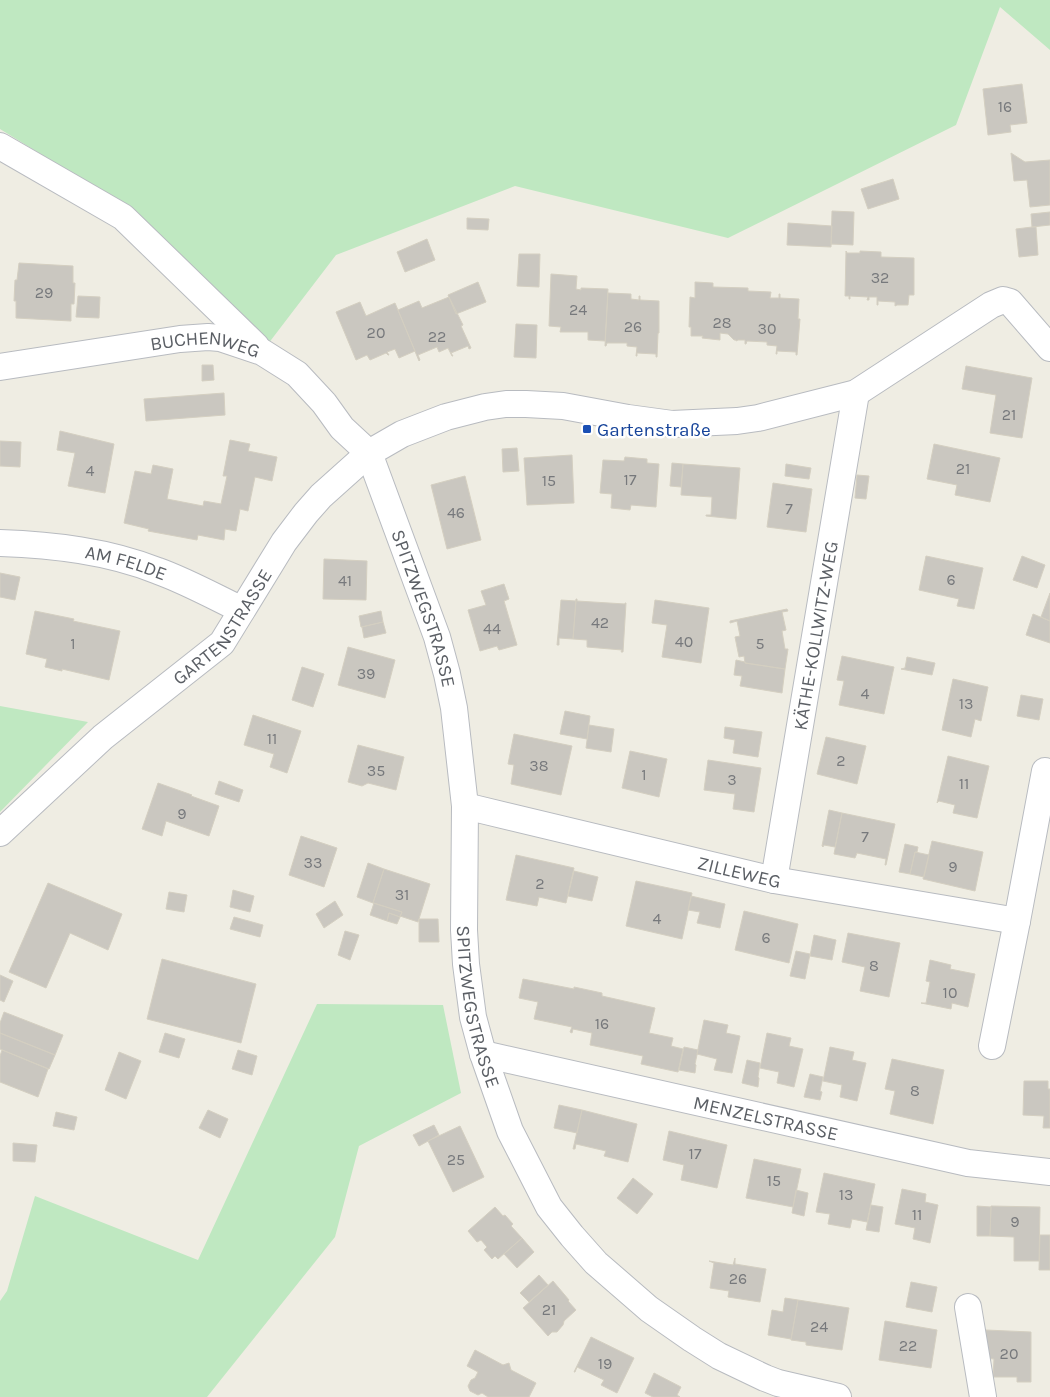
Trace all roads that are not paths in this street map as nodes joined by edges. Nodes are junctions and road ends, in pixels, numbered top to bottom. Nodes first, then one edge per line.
1 (0, 146) edge
2 (1050, 348) edge
3 (262, 352) junction
4 (0, 367) edge
5 (856, 393) junction
6 (369, 453) junction
7 (0, 543) edge
8 (242, 610) junction
9 (1045, 771) dead end
10 (466, 806) junction
11 (0, 833) edge
12 (774, 880) junction
13 (1017, 921) junction
14 (992, 1046) dead end
15 (483, 1054) junction
16 (1050, 1172) edge
17 (968, 1307) dead end
18 (838, 1397) edge
19 (983, 1397) edge

1 - 3 street
2 - 5 street, GARTENSTRASSE
3 - 4 street, BUCHENWEG
3 - 6 street, BUCHENWEG
5 - 6 street, GARTENSTRASSE
5 - 12 street, KÄTHE-KOLLWITZ-WEG
6 - 8 street, GARTENSTRASSE
6 - 10 street, SPITZWEGSTRASSE
7 - 8 street, AM FELDE
8 - 11 street, GARTENSTRASSE
9 - 13 street
10 - 12 street, ZILLEWEG
10 - 15 street, SPITZWEGSTRASSE
12 - 13 street, ZILLEWEG
13 - 14 street
15 - 16 street, MENZELSTRASSE
15 - 18 street, SPITZWEGSTRASSE
17 - 19 street

